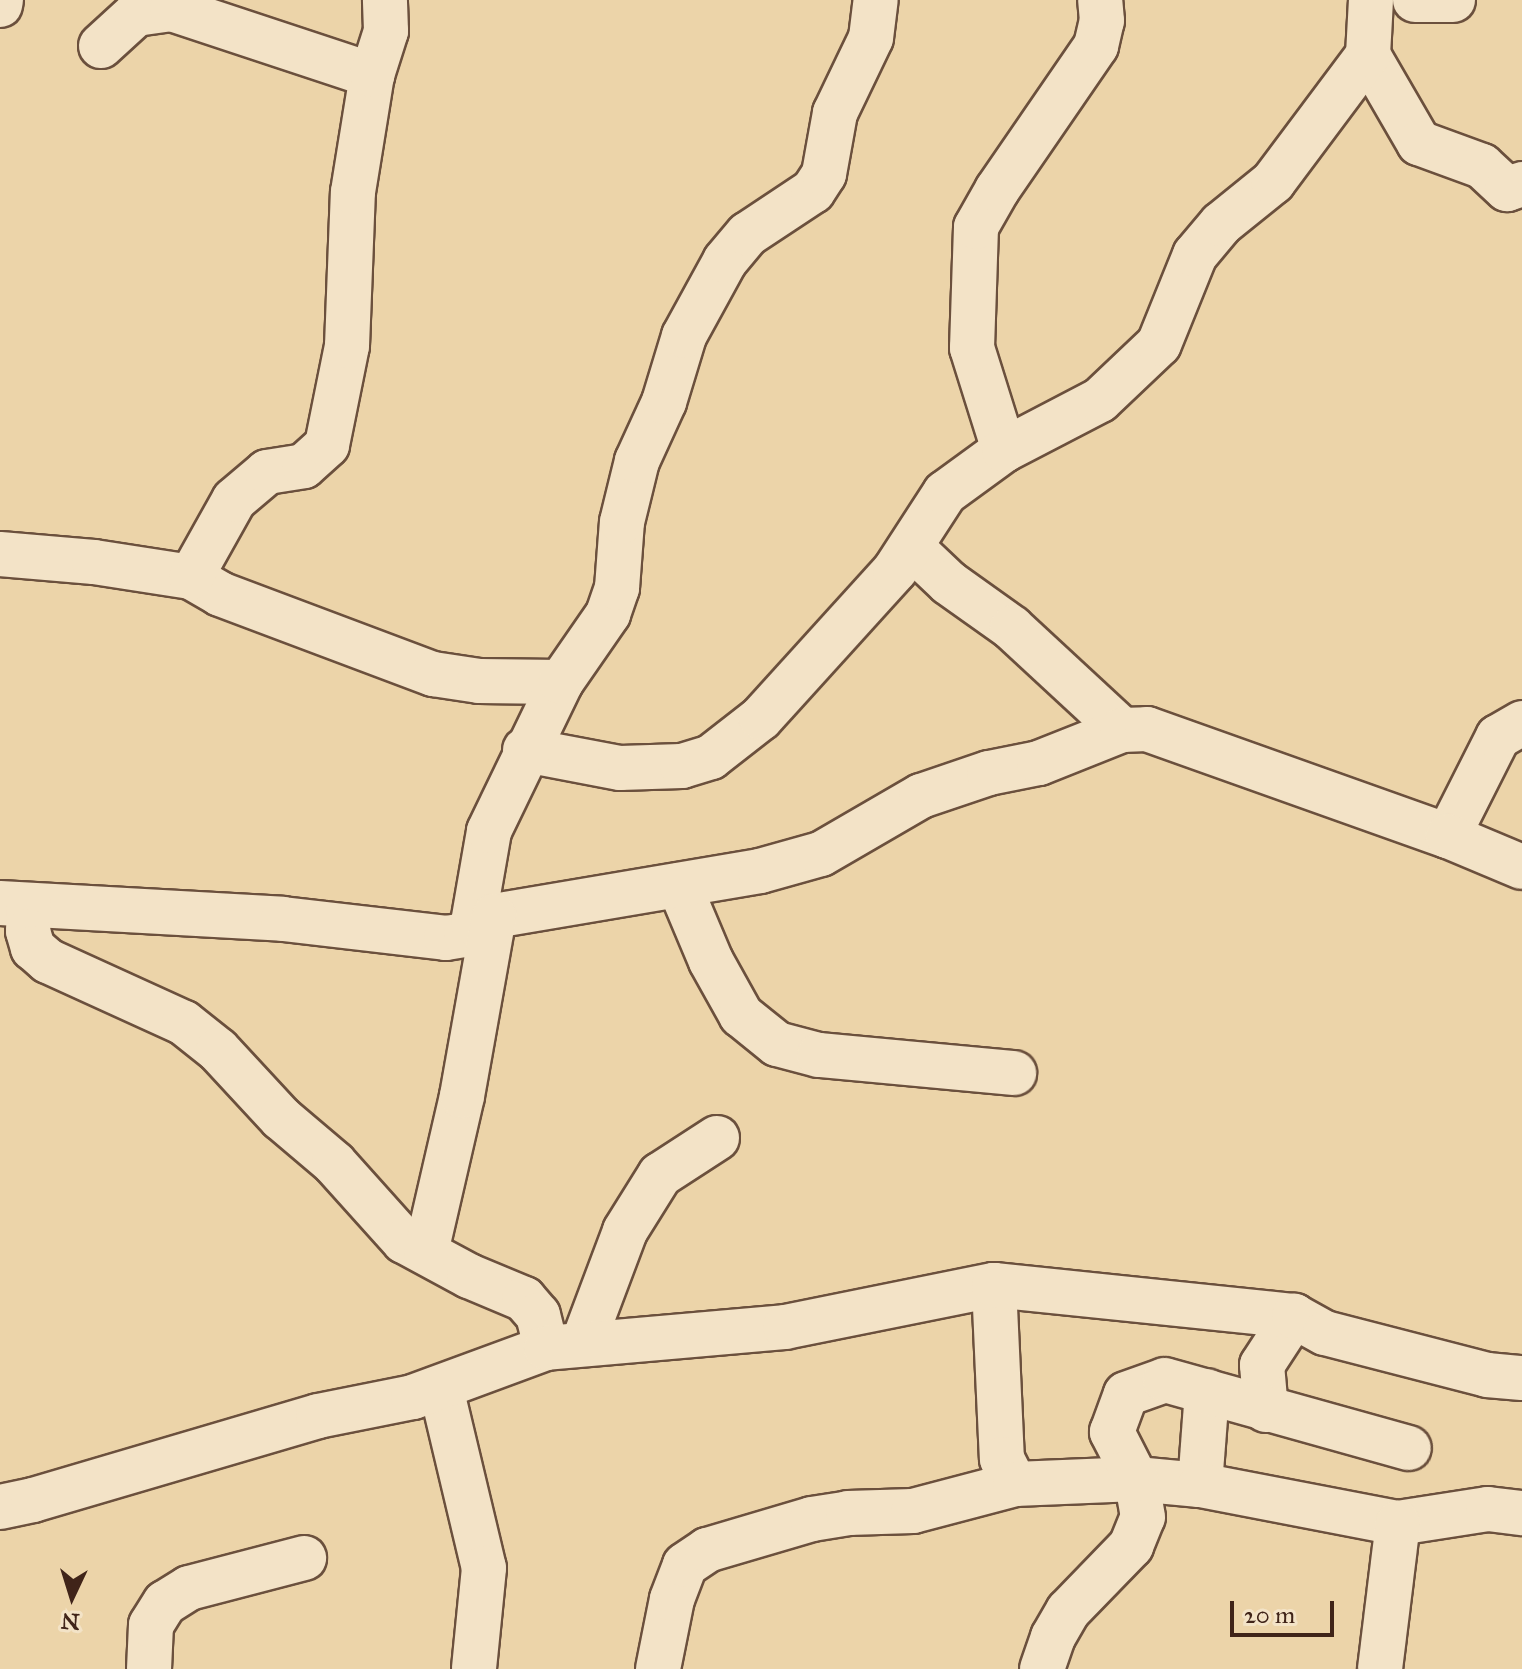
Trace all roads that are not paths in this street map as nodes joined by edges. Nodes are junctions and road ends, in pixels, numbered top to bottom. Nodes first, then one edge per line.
1 (385, 0) edge
2 (876, 0) edge
3 (1100, 0) edge
4 (1371, 0) edge
5 (1415, 0) edge
6 (1453, 0) edge
7 (101, 46) dead end
8 (1368, 55) junction
9 (372, 75) junction
10 (1522, 184) edge
11 (1004, 450) junction
12 (911, 547) junction
13 (0, 554) edge
14 (191, 577) junction
15 (561, 682) junction
16 (1522, 723) edge
17 (1122, 730) junction
18 (525, 750) junction
19 (1448, 836) junction
20 (1522, 867) edge
21 (679, 885) junction
22 (14, 904) edge
23 (480, 926) junction
24 (1014, 1073) dead end
25 (717, 1138) dead end
26 (426, 1252) junction
27 (994, 1285) junction
28 (1294, 1316) junction
29 (564, 1346) junction
30 (1522, 1378) edge
31 (441, 1388) junction
32 (1207, 1391) junction
33 (1266, 1410) junction
34 (1409, 1448) dead end
35 (1136, 1479) junction
36 (1015, 1484) junction
37 (1200, 1485) junction
38 (0, 1507) edge
39 (1522, 1513) edge
40 (1398, 1523) junction
41 (304, 1558) dead end
42 (149, 1669) edge
43 (474, 1669) edge
44 (658, 1669) edge
45 (1042, 1669) edge
46 (1380, 1669) edge

1 - 9 street
2 - 15 street
3 - 11 street
4 - 8 street
5 - 6 street
7 - 9 street
8 - 10 street
8 - 11 street
9 - 14 street
11 - 12 street
12 - 17 street
12 - 18 street
13 - 14 street
14 - 15 street
15 - 18 street
16 - 19 street
17 - 19 street
17 - 21 street
18 - 23 street
19 - 20 street
21 - 23 street
21 - 24 street
22 - 23 street
22 - 26 street
23 - 26 street
25 - 29 street
26 - 29 street
27 - 28 street
27 - 29 street
27 - 36 street
28 - 30 street
28 - 33 street
29 - 31 street
31 - 38 street
31 - 43 street
32 - 33 street
32 - 35 street
32 - 37 street
33 - 34 street
35 - 36 street
35 - 37 street
35 - 45 street
36 - 44 street
37 - 40 street
39 - 40 street
40 - 46 street
41 - 42 street

